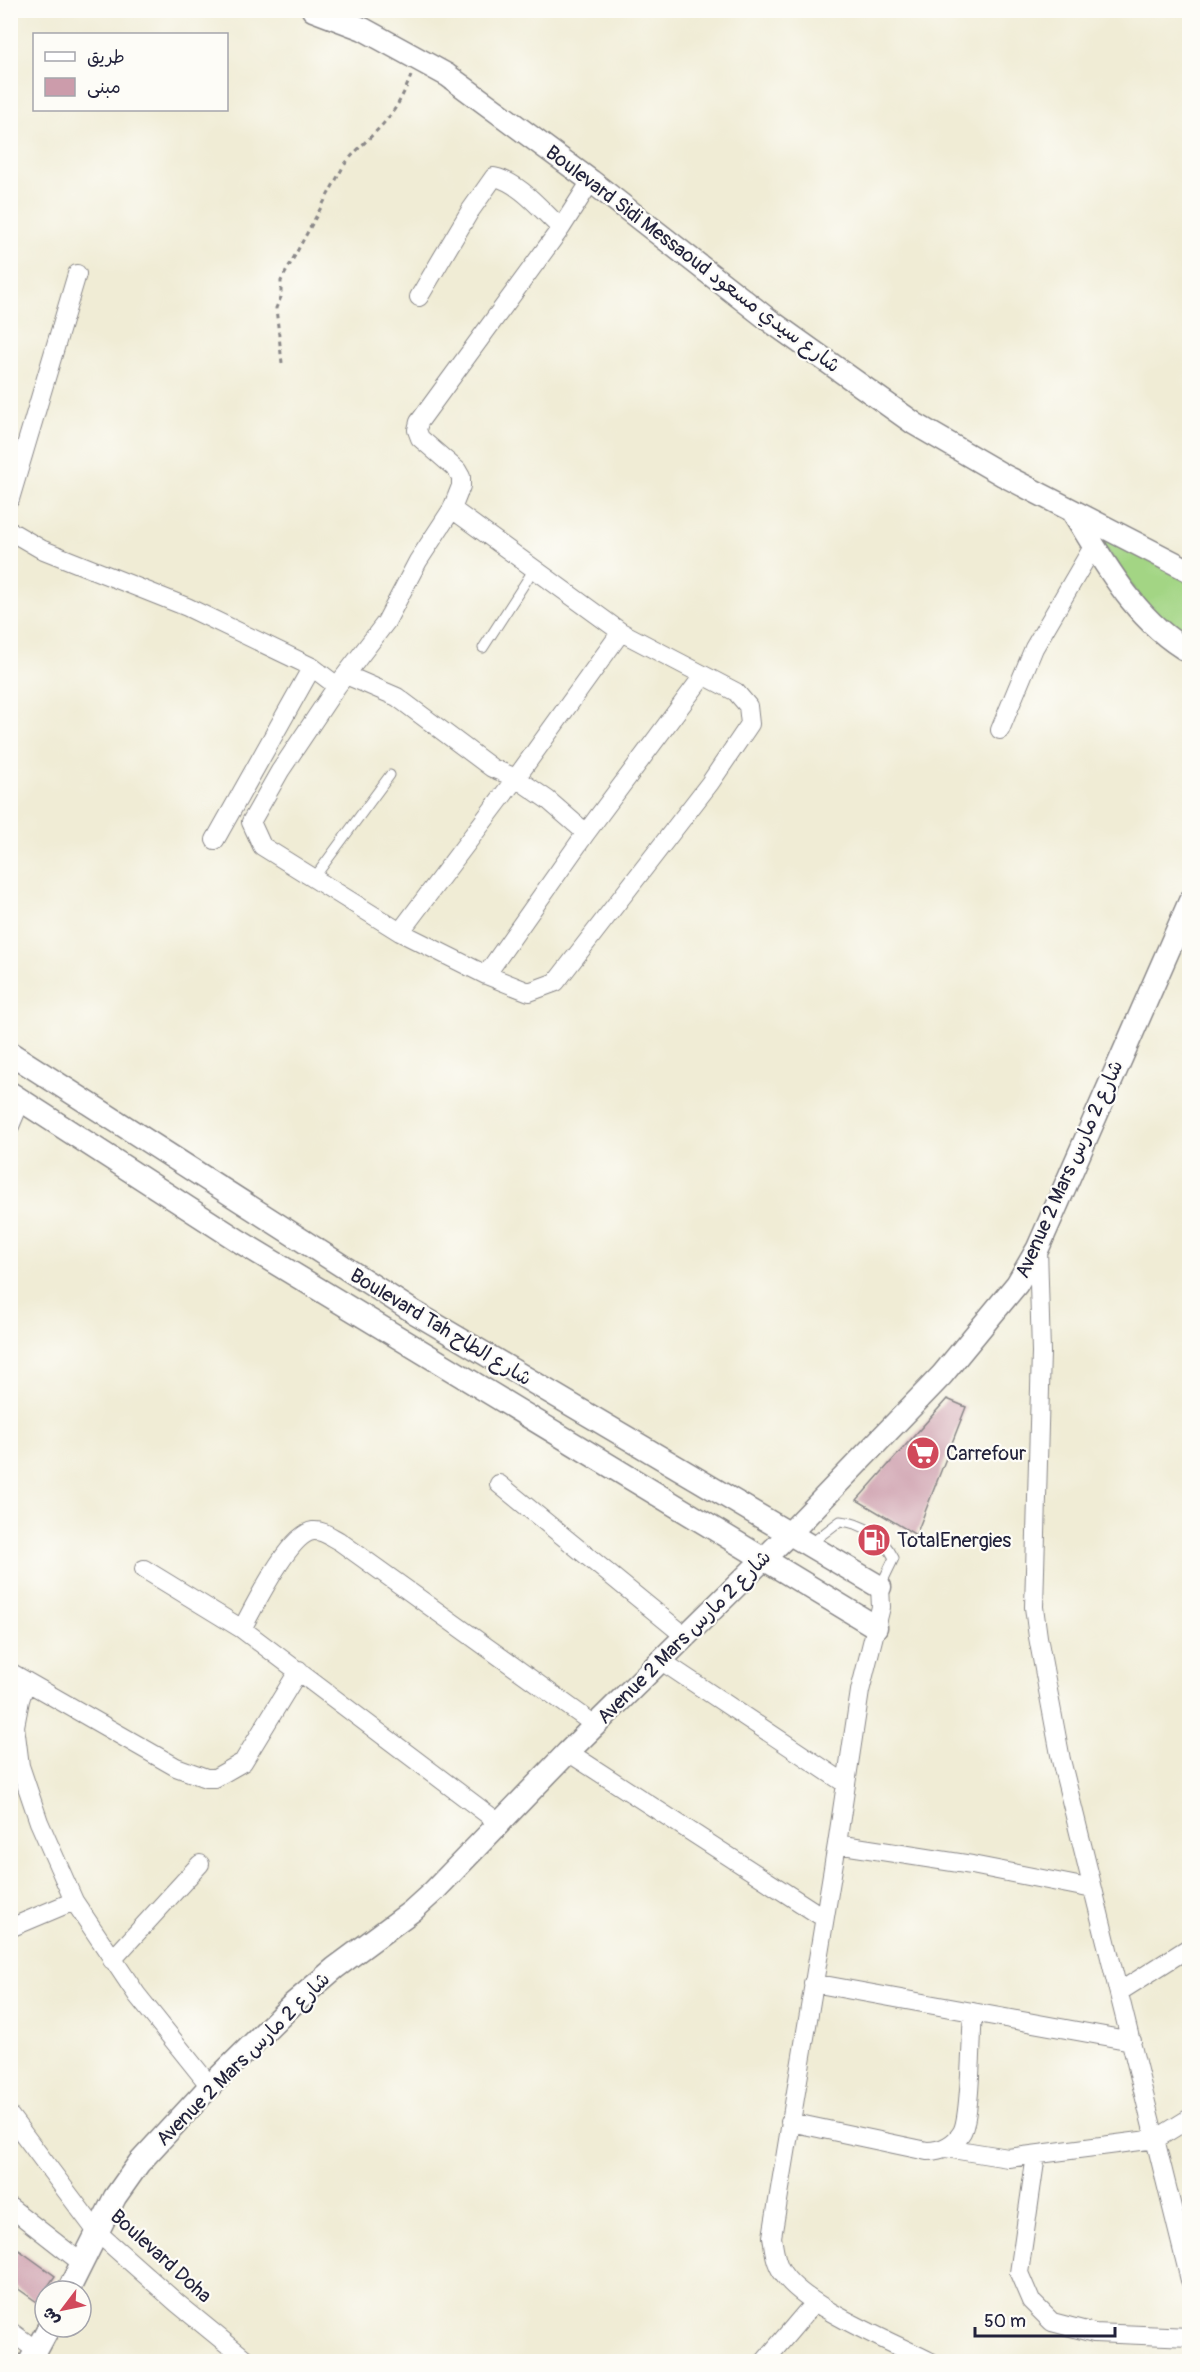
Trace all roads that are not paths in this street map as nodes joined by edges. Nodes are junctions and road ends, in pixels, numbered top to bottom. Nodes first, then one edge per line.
1 (314, 10) edge
2 (591, 181) junction
3 (561, 228) junction
4 (77, 273) dead end
5 (419, 297) dead end
6 (14, 474) edge
7 (10, 499) edge
8 (452, 509) junction
9 (1072, 510) junction
10 (10, 531) edge
11 (1094, 544) junction
12 (534, 569) junction
13 (1190, 571) edge
14 (621, 632) junction
15 (483, 648) dead end
16 (1190, 652) edge
17 (312, 667) junction
18 (703, 676) junction
19 (342, 680) junction
20 (1000, 730) dead end
21 (390, 775) dead end
22 (516, 778) junction
23 (586, 834) junction
24 (215, 840) dead end
25 (314, 878) junction
26 (1190, 901) edge
27 (400, 932) junction
28 (486, 975) junction
29 (10, 1053) edge
30 (16, 1096) edge
31 (10, 1126) edge
32 (1038, 1248) junction
33 (499, 1484) dead end
34 (789, 1534) junction
35 (808, 1546) junction
36 (762, 1558) junction
37 (144, 1569) dead end
38 (880, 1587) junction
39 (876, 1627) junction
40 (242, 1629) junction
41 (685, 1636) junction
42 (660, 1660) junction
43 (299, 1670) junction
44 (18, 1676) edge
45 (595, 1725) junction
46 (568, 1752) junction
47 (846, 1784) junction
48 (499, 1822) junction
49 (837, 1844) junction
50 (200, 1864) dead end
51 (1093, 1889) junction
52 (74, 1902) junction
53 (824, 1918) junction
54 (10, 1929) edge
55 (1190, 1947) edge
56 (112, 1960) junction
57 (813, 1983) junction
58 (1119, 1992) junction
59 (973, 2012) junction
60 (1132, 2040) junction
61 (210, 2086) junction
62 (10, 2116) edge
63 (1190, 2118) edge
64 (790, 2122) junction
65 (1156, 2139) junction
66 (946, 2148) junction
67 (1036, 2155) junction
68 (10, 2206) edge
69 (97, 2232) junction
70 (82, 2264) junction
71 (75, 2279) edge
72 (1190, 2280) edge
73 (814, 2303) junction
74 (10, 2331) edge
75 (1190, 2337) edge
76 (42, 2339) edge
77 (33, 2356) edge
78 (249, 2361) edge
79 (764, 2361) edge
80 (931, 2361) edge
81 (979, 2361) edge
82 (989, 2361) edge

1 - 2 street, Boulevard Sidi Messaoud شارع سيدي مسعود
2 - 3 street
2 - 9 street, Boulevard Sidi Messaoud شارع سيدي مسعود
3 - 5 street
3 - 8 street
4 - 6 street
6 - 7 street
8 - 12 street
8 - 19 street
9 - 11 street, Boulevard Sidi Messaoud شارع سيدي مسعود
9 - 13 street, Boulevard Sidi Messaoud شارع سيدي مسعود
10 - 17 street
11 - 16 street, Boulevard Sidi Messaoud شارع سيدي مسعود
11 - 20 street
12 - 14 street
12 - 15 lane
14 - 18 street
14 - 22 street
17 - 19 street
17 - 24 street
18 - 23 street
18 - 28 street
19 - 22 street
19 - 25 street
21 - 25 lane
22 - 23 street
22 - 27 street
23 - 28 street
25 - 27 street
26 - 32 street, Avenue 2 Mars شارع 2 مارس
27 - 28 street
29 - 34 street, Boulevard Tah شارع الطاح
30 - 31 street
30 - 36 street, Boulevard Tah شارع الطاح
32 - 34 street, Avenue 2 Mars شارع 2 مارس
32 - 51 street
33 - 41 street
34 - 35 street, Boulevard Tah شارع الطاح
34 - 36 street, Avenue 2 Mars شارع 2 مارس
35 - 38 street, Boulevard Tah شارع الطاح
35 - 38 lane
36 - 39 street, Boulevard Tah شارع الطاح
36 - 41 street, Avenue 2 Mars شارع 2 مارس
37 - 40 street
38 - 39 street
39 - 47 street
40 - 43 street
40 - 45 street
41 - 42 street, Avenue 2 Mars شارع 2 مارس
42 - 45 street, Avenue 2 Mars شارع 2 مارس
42 - 47 street
43 - 44 street
43 - 48 street
44 - 52 street
45 - 46 street, Avenue 2 Mars شارع 2 مارس
46 - 48 street, Avenue 2 Mars شارع 2 مارس
46 - 53 street
47 - 49 street
48 - 61 street, Avenue 2 Mars شارع 2 مارس
49 - 51 street
49 - 53 street
50 - 56 street
51 - 58 street
52 - 54 street
52 - 56 street
53 - 57 street
55 - 58 street
56 - 61 street
57 - 59 street
57 - 64 street
58 - 60 street
59 - 60 street
59 - 66 street
60 - 65 street
61 - 69 street, Avenue 2 Mars شارع 2 مارس
62 - 69 street, Boulevard Doha
63 - 65 street
64 - 66 street
64 - 73 street
65 - 67 street
65 - 72 street
66 - 67 street
67 - 75 street
68 - 70 street
69 - 70 street, Avenue 2 Mars شارع 2 مارس
69 - 78 street, Boulevard Doha
70 - 71 street, Avenue 2 Mars شارع 2 مارس
73 - 79 street
73 - 80 street
74 - 77 street
76 - 77 street
81 - 82 lane

